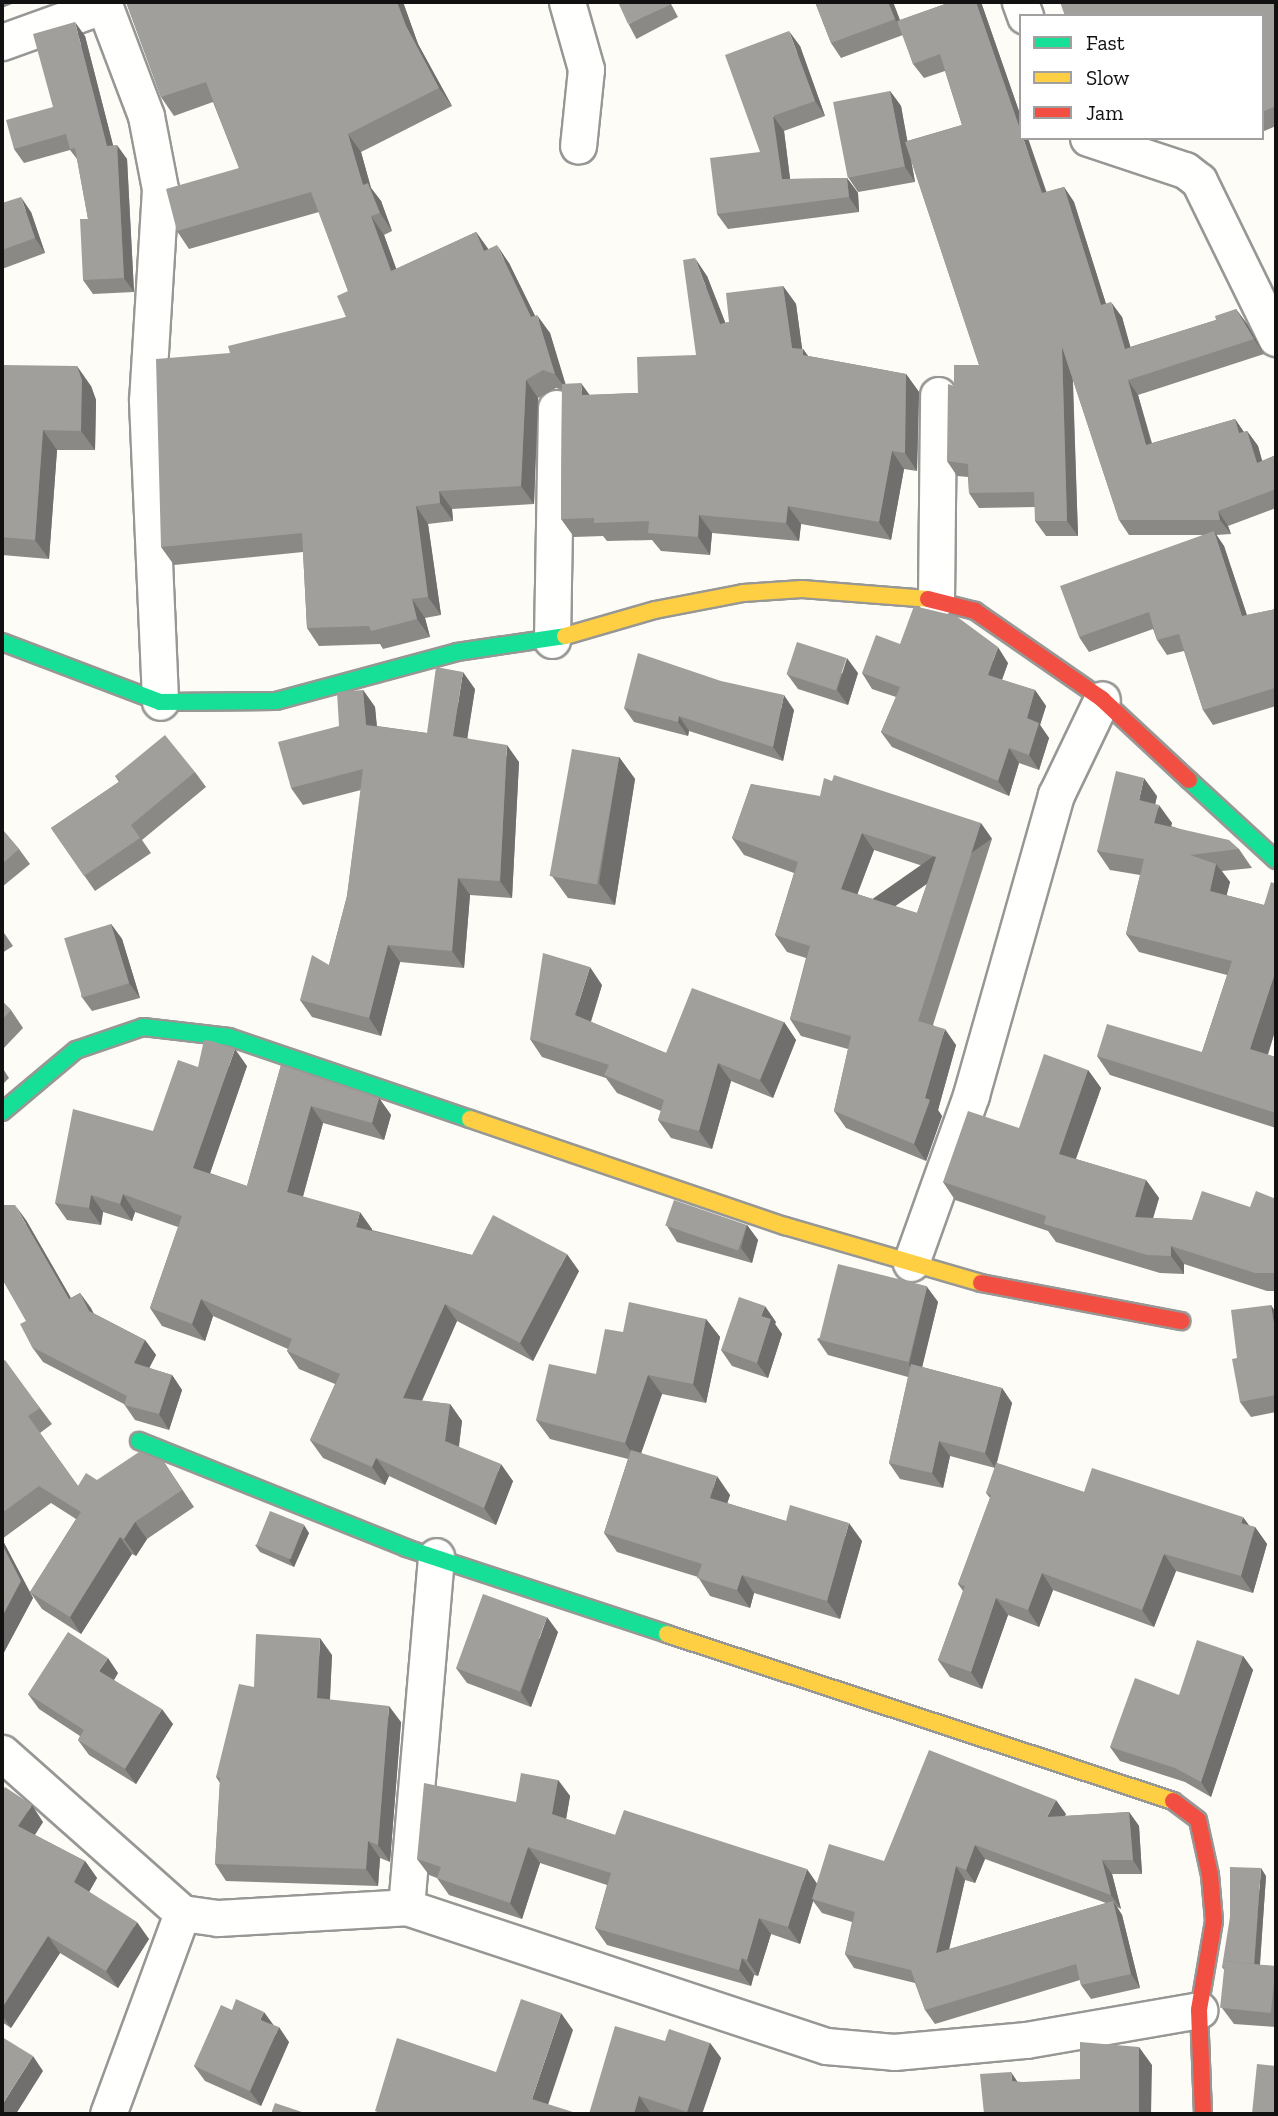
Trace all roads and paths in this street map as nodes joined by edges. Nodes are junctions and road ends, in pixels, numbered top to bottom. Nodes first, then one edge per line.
1 (567, 2) edge
2 (104, 4) edge
3 (2, 42) edge
4 (1094, 140) edge
5 (578, 146) dead end
6 (1276, 338) edge
7 (938, 395) dead end
8 (556, 408) dead end
9 (936, 600) junction
10 (552, 640) junction
11 (2, 642) edge
12 (1102, 699) junction
13 (160, 702) junction
14 (1276, 860) edge
15 (2, 1112) edge
16 (911, 1263) junction
17 (1181, 1321) dead end
18 (139, 1441) dead end
19 (436, 1556) junction
20 (2, 1753) edge
21 (406, 1907) junction
22 (182, 1913) junction
23 (1199, 2010) junction
24 (108, 2114) edge
25 (1203, 2114) edge

1 - 5 street
2 - 3 street
2 - 13 street
4 - 6 street
7 - 9 street
8 - 10 street
9 - 10 street
9 - 12 street
10 - 13 street
11 - 13 street
12 - 14 street
12 - 16 street
15 - 16 street
16 - 17 street
18 - 19 street
19 - 21 street
19 - 23 street
20 - 22 street
21 - 22 street
21 - 23 street
22 - 24 street
23 - 25 street

